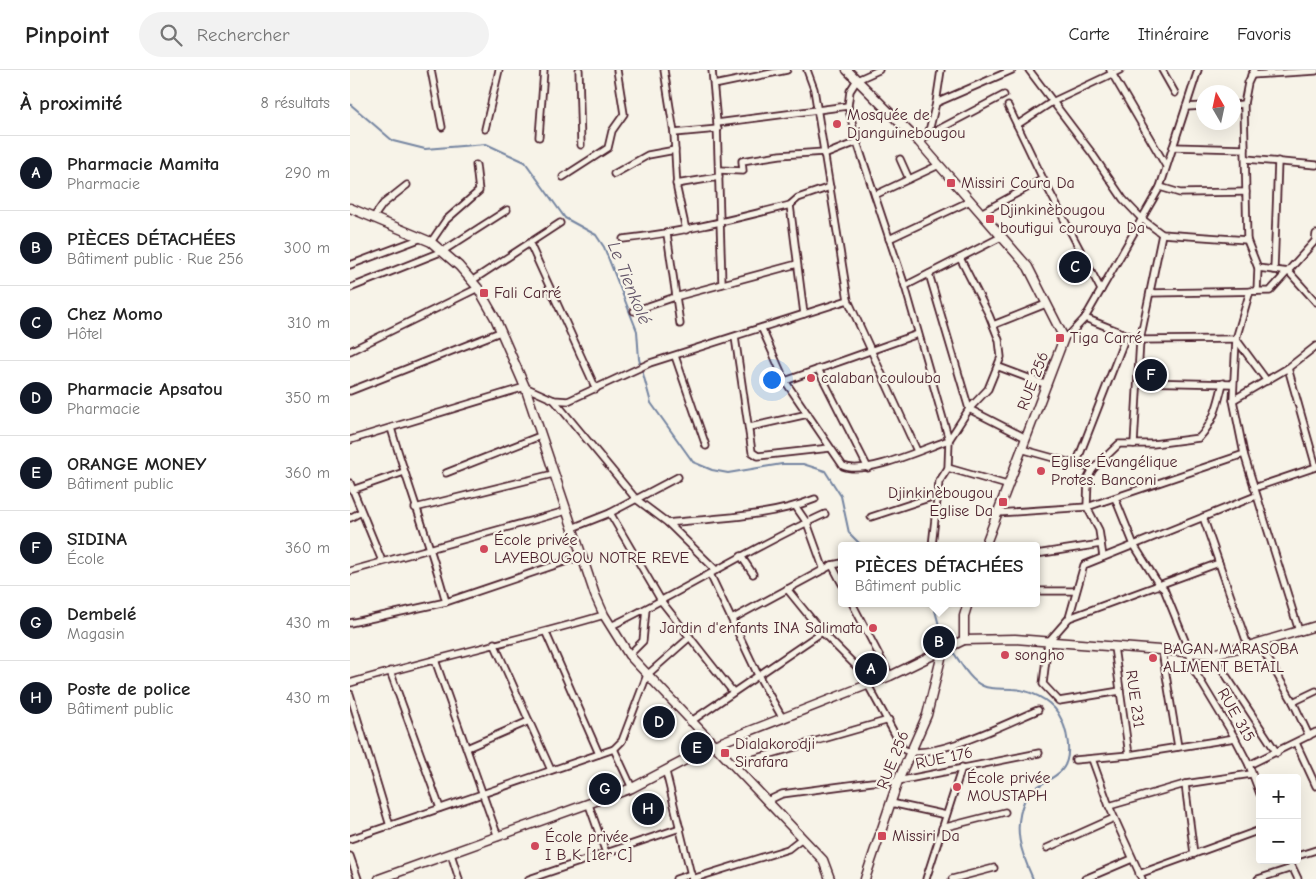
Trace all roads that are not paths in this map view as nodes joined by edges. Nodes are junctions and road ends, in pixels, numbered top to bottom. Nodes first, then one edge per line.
1 (430, 70) edge
2 (499, 70) edge
3 (544, 70) edge
4 (579, 70) edge
5 (617, 70) edge
6 (664, 70) edge
7 (712, 70) edge
8 (787, 70) edge
9 (807, 70) edge
10 (847, 70) edge
11 (879, 70) edge
12 (941, 70) edge
13 (1012, 70) edge
14 (1029, 70) edge
15 (1120, 70) edge
16 (1162, 70) edge
17 (1198, 70) edge
18 (1316, 71) edge
19 (1111, 72) edge
20 (1253, 73) edge
21 (857, 80) junction
22 (714, 84) junction
23 (1175, 93) dead end
24 (1004, 95) dead end
25 (1052, 102) junction
26 (936, 103) junction
27 (1241, 104) edge
28 (1244, 104) junction
29 (848, 106) junction
30 (1008, 106) dead end
31 (1196, 106) edge
32 (1186, 107) junction
33 (817, 110) junction
34 (1017, 125) junction
35 (718, 126) junction
36 (442, 127) dead end
37 (485, 129) dead end
38 (674, 133) junction
39 (928, 135) junction
40 (539, 137) dead end
41 (857, 142) junction
42 (919, 142) junction
43 (582, 145) dead end
44 (1173, 147) junction
45 (1245, 148) junction
46 (675, 150) junction
47 (824, 154) junction
48 (900, 158) dead end
49 (1246, 159) junction
50 (1278, 162) junction
51 (938, 165) junction
52 (1316, 165) edge
53 (476, 166) dead end
54 (1166, 166) junction
55 (719, 170) junction
56 (614, 174) dead end
57 (563, 177) dead end
58 (719, 177) junction
59 (909, 179) junction
60 (1043, 179) junction
61 (407, 184) dead end
62 (676, 184) junction
63 (830, 187) junction
64 (1160, 187) junction
65 (1246, 192) junction
66 (875, 195) junction
67 (970, 201) junction
68 (790, 205) junction
69 (350, 208) edge
70 (507, 210) dead end
71 (981, 213) junction
72 (373, 218) junction
73 (1142, 219) junction
74 (560, 223) dead end
75 (720, 223) junction
76 (686, 230) junction
77 (667, 234) junction
78 (1162, 234) junction
79 (1316, 234) edge
80 (1001, 237) junction
81 (422, 238) junction
82 (623, 239) dead end
83 (889, 239) junction
84 (1247, 240) junction
85 (1315, 241) edge
86 (431, 242) junction
87 (530, 244) junction
88 (443, 251) junction
89 (960, 258) junction
90 (797, 264) junction
91 (350, 265) edge
92 (1258, 268) junction
93 (1274, 270) junction
94 (1289, 272) junction
95 (929, 274) junction
96 (473, 280) junction
97 (722, 284) junction
98 (904, 286) junction
99 (350, 288) edge
100 (478, 288) junction
101 (1101, 290) junction
102 (1253, 291) junction
103 (1150, 293) junction
104 (675, 297) junction
105 (848, 300) junction
106 (1316, 302) edge
107 (1046, 304) junction
108 (634, 311) dead end
109 (804, 314) junction
110 (1085, 318) junction
111 (680, 324) dead end
112 (993, 325) junction
113 (762, 329) junction
114 (500, 332) junction
115 (918, 334) junction
116 (1126, 336) junction
117 (735, 337) junction
118 (1064, 338) junction
119 (1140, 340) junction
120 (1236, 340) junction
121 (1316, 346) edge
122 (350, 351) edge
123 (870, 351) junction
124 (675, 356) junction
125 (998, 367) junction
126 (1288, 368) junction
127 (818, 369) junction
128 (1267, 380) junction
129 (785, 381) junction
130 (1138, 382) junction
131 (1223, 384) junction
132 (1232, 384) junction
133 (1047, 385) junction
134 (525, 387) junction
135 (596, 389) junction
136 (350, 391) edge
137 (554, 400) junction
138 (1232, 400) junction
139 (969, 409) junction
140 (808, 414) junction
141 (750, 427) junction
142 (391, 428) junction
143 (540, 436) junction
144 (1026, 438) junction
145 (350, 440) edge
146 (949, 440) junction
147 (1134, 444) junction
148 (706, 446) dead end
149 (830, 448) junction
150 (1021, 449) junction
151 (917, 451) junction
152 (1244, 454) junction
153 (1076, 464) junction
154 (1316, 467) edge
155 (868, 468) junction
156 (948, 468) junction
157 (1093, 469) junction
158 (404, 472) junction
159 (446, 473) dead end
160 (553, 474) junction
161 (678, 477) dead end
162 (1008, 485) junction
163 (351, 487) edge
164 (1254, 488) junction
165 (938, 495) junction
166 (1256, 496) junction
167 (1114, 498) junction
168 (636, 499) junction
169 (815, 499) dead end
170 (796, 507) junction
171 (1087, 507) junction
172 (415, 508) junction
173 (566, 510) junction
174 (361, 512) junction
175 (610, 513) junction
176 (997, 513) junction
177 (826, 514) dead end
178 (871, 517) dead end
179 (1203, 517) junction
180 (350, 518) edge
181 (668, 523) junction
182 (807, 523) junction
183 (572, 528) junction
184 (932, 542) edge
185 (986, 542) edge
186 (1101, 544) junction
187 (1134, 545) junction
188 (431, 548) junction
189 (1040, 553) edge
190 (582, 556) junction
191 (741, 556) junction
192 (1103, 557) junction
193 (382, 561) junction
194 (1219, 563) junction
195 (838, 564) edge
196 (832, 565) junction
197 (716, 570) junction
198 (824, 570) junction
199 (350, 571) edge
200 (710, 574) junction
201 (753, 574) dead end
202 (838, 576) edge
203 (1159, 585) junction
204 (787, 589) junction
205 (1040, 591) edge
206 (1076, 592) junction
207 (446, 602) junction
208 (662, 602) junction
209 (854, 607) edge
210 (967, 607) edge
211 (646, 610) junction
212 (604, 615) junction
213 (1069, 618) junction
214 (732, 619) junction
215 (350, 623) edge
216 (611, 626) junction
217 (1316, 626) edge
218 (1299, 631) junction
219 (822, 632) junction
220 (546, 633) junction
221 (690, 637) junction
222 (964, 640) junction
223 (1048, 642) junction
224 (1259, 643) junction
225 (494, 644) junction
226 (1248, 646) junction
227 (1114, 647) junction
228 (943, 650) junction
229 (1162, 651) junction
230 (1190, 653) junction
231 (1212, 654) junction
232 (629, 655) junction
233 (436, 660) junction
234 (390, 671) junction
235 (647, 675) junction
236 (758, 675) junction
237 (890, 676) junction
238 (350, 683) edge
239 (870, 684) junction
240 (1120, 691) junction
241 (1316, 691) edge
242 (733, 692) junction
243 (350, 694) edge
244 (1293, 702) junction
245 (1038, 710) dead end
246 (783, 718) junction
247 (889, 720) junction
248 (529, 721) junction
249 (690, 722) junction
250 (1316, 732) edge
251 (1309, 736) junction
252 (1235, 738) junction
253 (1296, 743) junction
254 (714, 745) junction
255 (1178, 747) junction
256 (467, 748) junction
257 (614, 749) junction
258 (910, 753) junction
259 (1039, 753) dead end
260 (598, 754) junction
261 (1276, 754) junction
262 (1129, 755) junction
263 (1075, 760) dead end
264 (1092, 760) junction
265 (733, 765) junction
266 (1249, 765) junction
267 (962, 767) junction
268 (551, 770) junction
269 (666, 772) junction
270 (1251, 774) junction
271 (898, 781) junction
272 (1185, 784) junction
273 (1256, 785) edge
274 (1316, 786) edge
275 (632, 788) junction
276 (482, 794) junction
277 (767, 801) junction
278 (891, 803) junction
279 (589, 805) junction
280 (1109, 806) junction
281 (440, 808) junction
282 (1005, 812) dead end
283 (946, 815) junction
284 (1114, 818) junction
285 (390, 826) junction
286 (680, 828) junction
287 (942, 828) junction
288 (1256, 831) edge
289 (498, 837) junction
290 (802, 838) junction
291 (350, 839) edge
292 (1047, 848) dead end
293 (1316, 850) edge
294 (606, 853) junction
295 (451, 854) junction
296 (1194, 854) junction
297 (1301, 855) edge
298 (350, 856) edge
299 (1132, 859) junction
300 (1290, 864) edge
301 (994, 868) dead end
302 (1292, 868) junction
303 (1140, 876) edge
304 (692, 877) edge
305 (358, 879) edge
306 (379, 879) edge
307 (459, 879) edge
308 (529, 879) edge
309 (676, 879) edge
310 (830, 879) edge
311 (865, 879) edge
312 (926, 879) edge
313 (952, 879) edge
314 (1085, 879) edge
315 (1258, 879) edge
316 (1298, 879) edge

1 - 36 street
2 - 37 street
3 - 40 street
4 - 43 street
5 - 57 street
6 - 38 street
7 - 22 street
8 - 22 street
9 - 33 street
10 - 21 street
11 - 21 street
12 - 26 street
13 - 26 street
14 - 25 street
15 - 19 street
16 - 23 street
17 - 32 street
18 - 20 street
19 - 25 street
19 - 54 street
20 - 28 street
21 - 29 street
21 - 42 street
22 - 35 street
24 - 39 street
25 - 34 street
25 - 73 street
26 - 39 street
27 - 28 street
28 - 45 street
29 - 33 street
29 - 41 street
30 - 34 street
31 - 32 street
32 - 44 street
33 - 35 street
33 - 47 street
34 - 60 street
35 - 38 street
35 - 55 street
38 - 46 street
39 - 42 street
41 - 47 street
41 - 66 street
42 - 51 street
44 - 45 street
44 - 54 street
45 - 49 street
46 - 56 street
46 - 62 street
47 - 55 street
47 - 63 street
48 - 59 street
49 - 50 street
49 - 65 street
50 - 52 street
50 - 93 street
51 - 59 street
51 - 67 street
53 - 86 street
54 - 64 street
55 - 58 street
58 - 62 street
58 - 75 street
59 - 66 street
60 - 71 street
60 - 101 street
61 - 72 street
62 - 76 street
63 - 68 street
63 - 105 street
64 - 65 street
64 - 73 street
65 - 84 street
66 - 83 street
67 - 71 street
67 - 83 street
68 - 75 street
68 - 90 street
69 - 72 street
70 - 88 street
71 - 80 street
72 - 81 street
73 - 78 street
73 - 101 street
74 - 87 street
75 - 76 street
75 - 97 street
76 - 77 street
77 - 82 street
77 - 104 street
78 - 84 street
78 - 103 street
79 - 85 street
80 - 89 street
80 - 107 street
81 - 86 street
81 - 91 street
83 - 98 street
84 - 92 street
85 - 94 street
86 - 88 street
87 - 96 street
87 - 135 street
88 - 96 street
88 - 99 street
89 - 95 street
89 - 112 street
90 - 97 street
90 - 109 street
92 - 93 street
92 - 102 street
93 - 94 street
94 - 102 street
94 - 106 street
95 - 98 street
95 - 139 street
96 - 100 street
97 - 104 street
98 - 115 street
100 - 114 street
100 - 122 street
101 - 110 street
102 - 103 street
102 - 120 street
103 - 119 street
104 - 108 street
104 - 111 street
105 - 109 street
105 - 123 street
107 - 112 street
107 - 118 street
109 - 113 street
110 - 116 street
110 - 118 street
112 - 125 street
113 - 117 street
113 - 129 street
114 - 134 street
114 - 136 street
115 - 123 street
115 - 146 street
116 - 119 street
116 - 153 street
117 - 124 street
117 - 141 street
118 - 133 street, RUE 256
119 - 120 street
119 - 130 street
120 - 128 street
120 - 132 street
121 - 126 street
123 - 127 street
123 - 151 street
124 - 135 street
124 - 148 street
125 - 133 street
125 - 139 street
126 - 128 street
126 - 154 street
127 - 129 street
127 - 155 street
128 - 138 street
129 - 140 street
130 - 131 street
130 - 147 street
131 - 132 street
131 - 147 street
132 - 138 street
133 - 144 street, RUE 256
134 - 137 street
134 - 142 street
134 - 143 street
135 - 137 street
137 - 168 street
138 - 152 street
139 - 144 street
139 - 146 street
140 - 141 street
140 - 149 street
141 - 149 street
142 - 145 street
142 - 158 street
143 - 159 street
143 - 160 street
144 - 150 street, RUE 256
146 - 151 street
146 - 156 street
147 - 157 street
149 - 155 street
150 - 153 street
150 - 162 street, RUE 256
151 - 155 street
152 - 164 street
152 - 167 street
153 - 157 street
154 - 164 street
156 - 162 street
156 - 165 street
157 - 171 street
158 - 163 street
158 - 172 street
160 - 172 street
160 - 173 street
161 - 168 street
162 - 176 street, RUE 256
163 - 174 street
164 - 166 street
165 - 178 street
165 - 184 street
166 - 179 street
166 - 218 street
167 - 171 street
167 - 187 street, RUE 315
168 - 175 street
168 - 181 street
169 - 170 street
170 - 181 street
170 - 182 street
171 - 176 street
171 - 186 street
172 - 188 street
173 - 183 street
173 - 188 street
174 - 180 street
174 - 193 street
175 - 183 street
175 - 208 street
176 - 185 street, RUE 256
177 - 182 street
179 - 187 street
179 - 194 street
181 - 197 street
182 - 191 street
182 - 198 street
183 - 190 street
186 - 189 street
186 - 192 street
187 - 192 street
187 - 203 street, RUE 315
188 - 193 street
188 - 207 street
190 - 207 street
190 - 212 street
191 - 197 street
191 - 201 street
192 - 206 street
193 - 199 street
194 - 203 street
194 - 226 street
195 - 196 street
196 - 198 street
196 - 202 street
197 - 200 street
198 - 204 street
200 - 208 street
200 - 214 street
203 - 213 street
203 - 230 street, RUE 315
204 - 214 street
204 - 219 street
205 - 206 street
206 - 213 street
207 - 215 street
208 - 211 street
208 - 221 street
209 - 237 street
210 - 222 street
211 - 216 street
211 - 232 street
212 - 216 street
212 - 220 street
213 - 223 street
214 - 236 street
216 - 232 street
217 - 218 street
218 - 224 street
219 - 236 street
219 - 239 street
220 - 225 street
220 - 260 street
221 - 235 street
221 - 242 street
222 - 223 street
222 - 228 street
223 - 227 street
223 - 240 street
224 - 226 street
224 - 244 street
225 - 233 street
225 - 248 street
226 - 231 street
227 - 229 street
227 - 240 street, RUE 231
228 - 237 street
228 - 258 street, RUE 256
229 - 230 street
229 - 255 street
230 - 231 street
230 - 252 street, RUE 315
231 - 261 street
232 - 235 street
233 - 234 street
233 - 256 street
234 - 238 street
234 - 281 street
235 - 249 street
235 - 257 street
236 - 242 street
236 - 246 street
237 - 239 street
239 - 246 street
239 - 247 street
240 - 262 street, RUE 231
241 - 244 street
242 - 249 street
243 - 285 street
244 - 251 street
245 - 258 street
246 - 254 street
247 - 258 street
247 - 265 street
248 - 256 street
248 - 268 street
249 - 254 street
250 - 251 street
251 - 253 street
252 - 255 street
252 - 266 street, RUE 315
253 - 261 street
253 - 274 street
254 - 265 street
254 - 269 street
255 - 262 street
256 - 276 street
257 - 260 street
257 - 275 street
258 - 271 street, RUE 256
259 - 267 street, RUE 176
260 - 268 street
261 - 266 street
262 - 264 street
263 - 264 street
264 - 280 street
265 - 277 street
266 - 270 street, RUE 315
267 - 271 street, RUE 176
267 - 283 street
268 - 276 street
269 - 275 street
269 - 286 street
270 - 272 street
270 - 273 street, RUE 315
271 - 277 street, RUE 176
271 - 278 street, RUE 256
272 - 280 street
272 - 296 street
275 - 279 street
276 - 281 street
276 - 289 street
277 - 290 street
278 - 283 street
278 - 311 street, RUE 256
279 - 289 street
279 - 294 street
280 - 284 street
281 - 285 street
282 - 287 street
283 - 287 street
284 - 292 street
284 - 299 street
285 - 291 street
286 - 294 street
286 - 304 street
287 - 312 street
288 - 296 street
289 - 295 street
290 - 304 street
290 - 310 street
293 - 297 street
294 - 308 street
295 - 306 street
295 - 307 street
296 - 303 street
298 - 305 street
299 - 303 street
299 - 314 street
300 - 302 street
301 - 313 street
302 - 315 street
302 - 316 street
304 - 309 street

